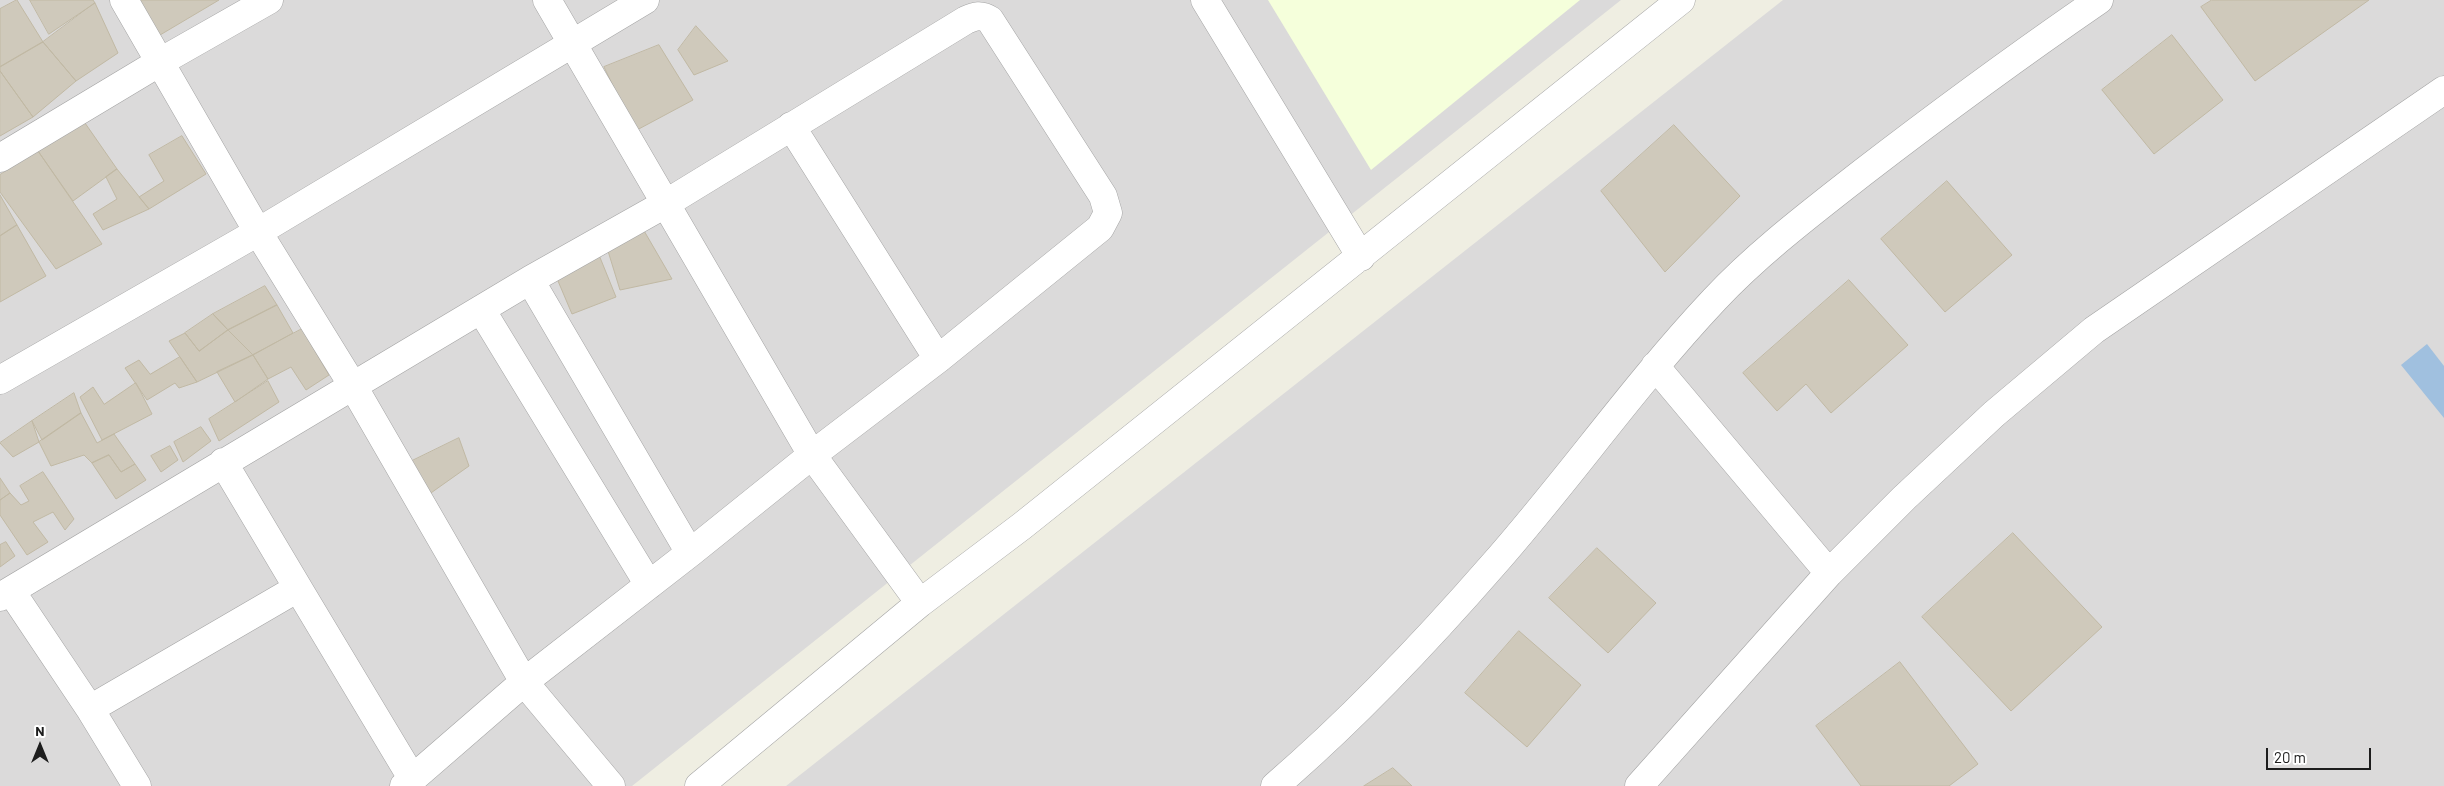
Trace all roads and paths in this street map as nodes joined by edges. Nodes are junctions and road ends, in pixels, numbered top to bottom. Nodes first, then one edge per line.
1 (124, 0) edge
2 (269, 0) edge
3 (547, 0) edge
4 (645, 0) edge
5 (1205, 0) edge
6 (1681, 0) edge
7 (2099, 0) edge
8 (573, 45) junction
9 (160, 62) junction
10 (2444, 90) edge
11 (791, 126) junction
12 (0, 158) edge
13 (665, 204) junction
14 (258, 232) junction
15 (1360, 257) junction
16 (530, 280) junction
17 (482, 311) junction
18 (938, 360) junction
19 (1655, 366) junction
20 (0, 380) edge
21 (353, 386) junction
22 (812, 455) junction
23 (223, 462) junction
24 (690, 554) junction
25 (1829, 573) junction
26 (649, 585) junction
27 (298, 588) junction
28 (6, 594) edge
29 (920, 604) junction
30 (524, 682) junction
31 (90, 709) junction
32 (408, 782) edge
33 (137, 786) edge
34 (611, 786) edge
35 (699, 786) edge
36 (1275, 786) edge
37 (1639, 786) edge

1 - 9 street
2 - 9 street
3 - 8 street
4 - 8 street
5 - 15 street
6 - 15 street
7 - 19 street
8 - 13 street
8 - 14 street
9 - 12 street
9 - 14 street
10 - 25 street
11 - 13 street
11 - 18 street
11 - 18 street
13 - 16 street
13 - 22 street
14 - 20 street
14 - 21 street
15 - 29 street
16 - 17 street
16 - 24 street
17 - 21 street
17 - 26 street
18 - 22 street
19 - 25 street
19 - 36 street
21 - 23 street
21 - 30 street
22 - 24 street
22 - 29 street
23 - 27 street
23 - 28 street
24 - 26 street
25 - 37 street
26 - 30 street
27 - 31 street
27 - 32 street
28 - 31 street
29 - 35 street
30 - 32 street
30 - 34 street
31 - 33 street

